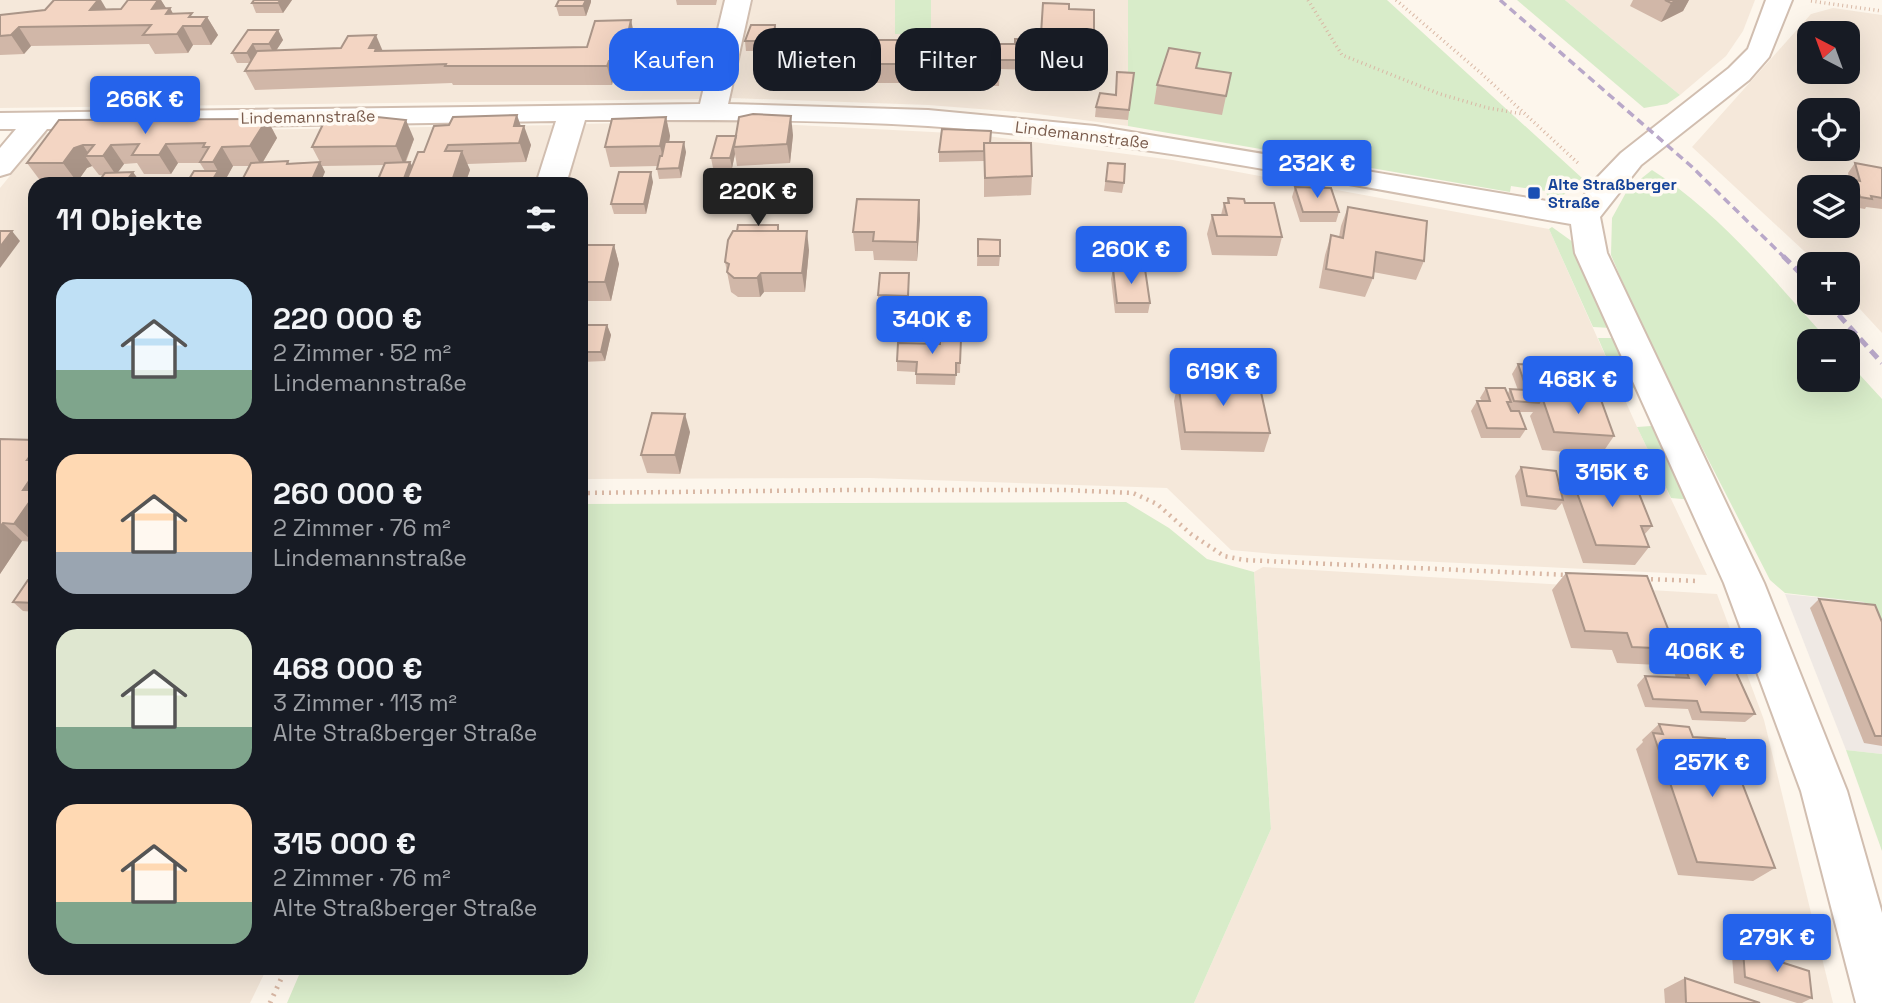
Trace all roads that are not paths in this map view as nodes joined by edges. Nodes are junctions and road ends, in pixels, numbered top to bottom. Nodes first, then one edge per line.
1 (738, 0) edge
2 (1779, 0) edge
3 (573, 112) junction
4 (712, 112) junction
5 (39, 120) junction
6 (0, 121) edge
7 (0, 167) edge
8 (553, 177) edge
9 (1595, 203) junction
10 (1882, 1003) edge

1 - 4 street
2 - 9 street
3 - 4 street, Lindemannstraße
3 - 5 street, Lindemannstraße
3 - 8 street
4 - 9 street, Lindemannstraße
5 - 6 street, Lindemannstraße
5 - 7 street
9 - 10 street

